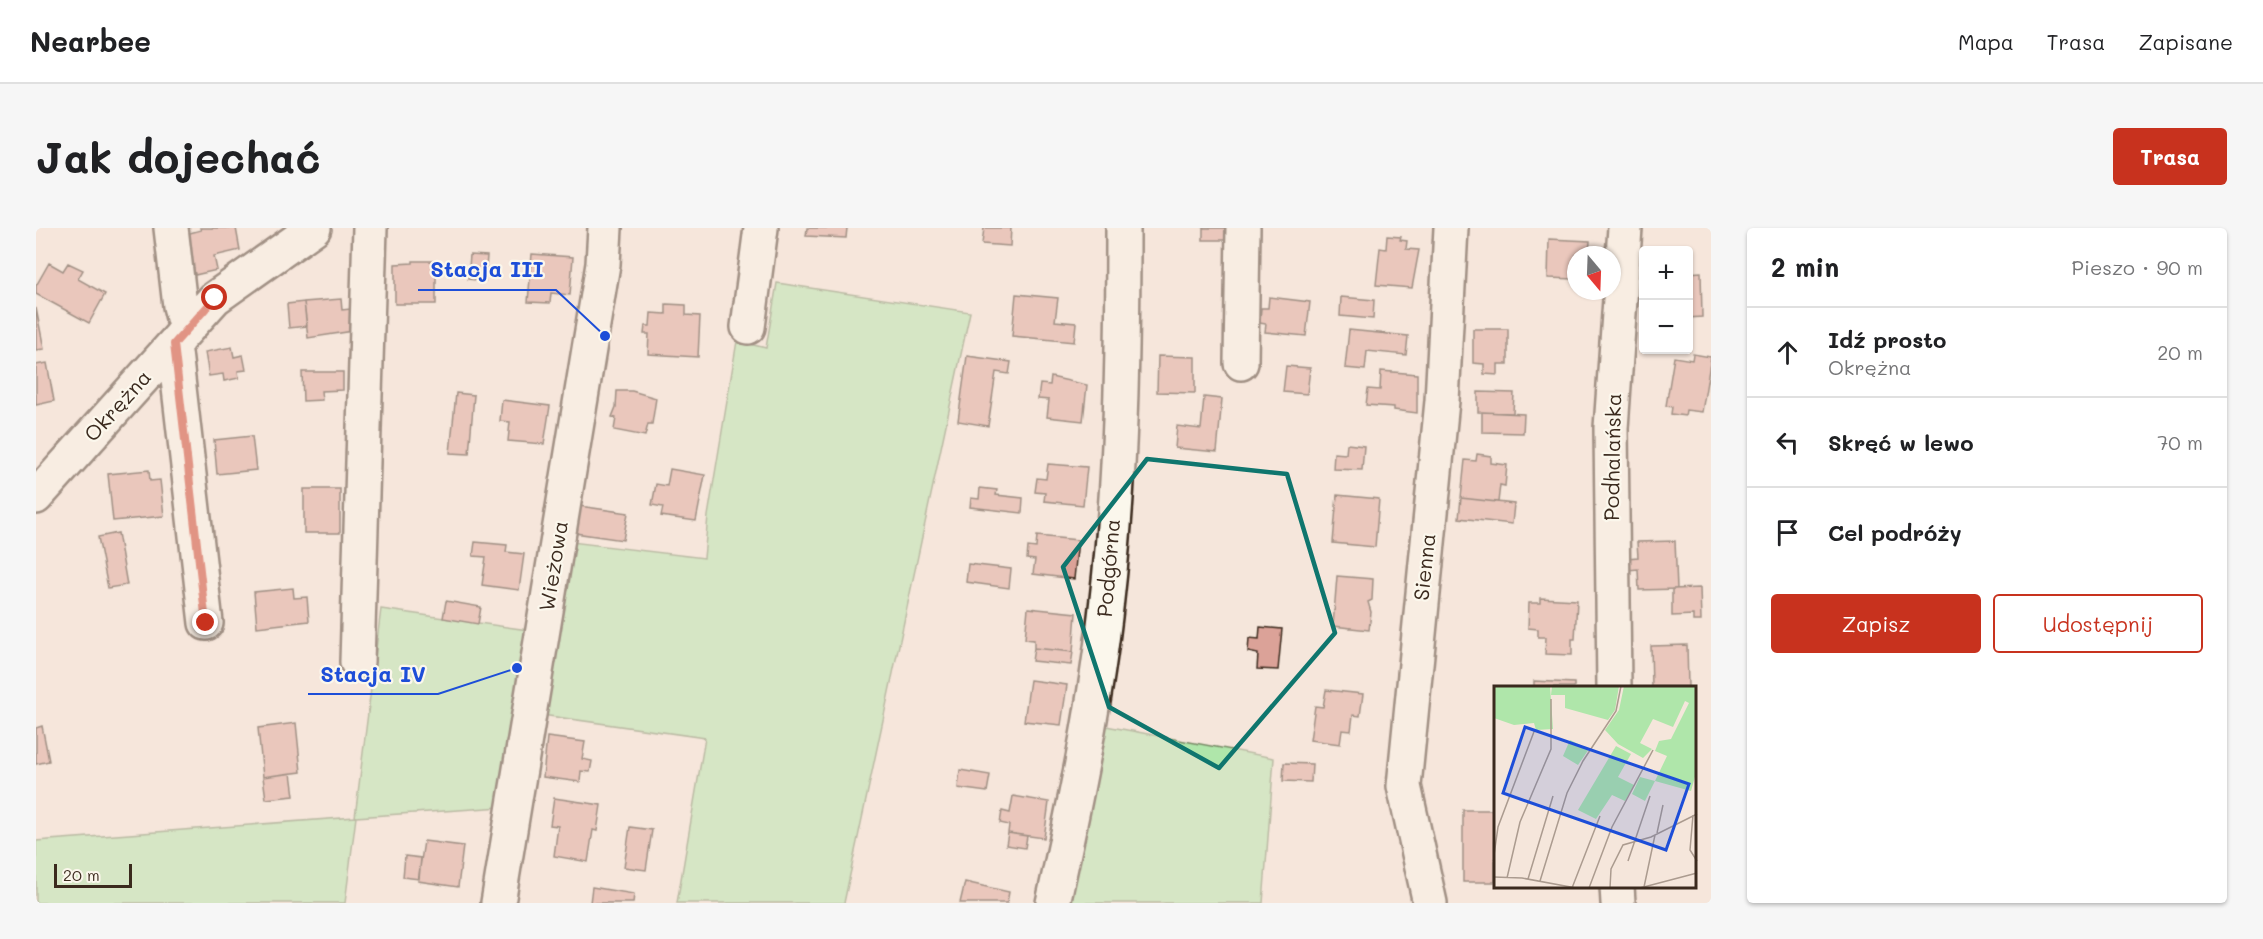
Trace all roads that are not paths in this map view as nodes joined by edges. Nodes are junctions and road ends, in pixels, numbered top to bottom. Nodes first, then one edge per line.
1 (171, 228) edge
2 (314, 228) edge
3 (370, 228) edge
4 (605, 228) edge
5 (761, 228) edge
6 (1124, 228) edge
7 (1243, 228) edge
8 (1451, 228) edge
9 (1625, 228) edge
10 (748, 327) dead end
11 (180, 337) junction
12 (1241, 363) dead end
13 (36, 497) edge
14 (206, 623) dead end
15 (357, 662) dead end
16 (1614, 686) edge
17 (1617, 888) edge
18 (498, 903) edge
19 (1053, 903) edge
20 (1430, 903) edge
21 (1618, 903) edge

1 - 11 street
2 - 11 street, Okrężna
3 - 15 street
4 - 18 street, Wieżowa
5 - 10 street
6 - 19 street, Podgórna
7 - 12 street
8 - 20 street, Sienna
9 - 16 street, Podhalańska
11 - 13 street, Okrężna
11 - 14 street
17 - 21 street

